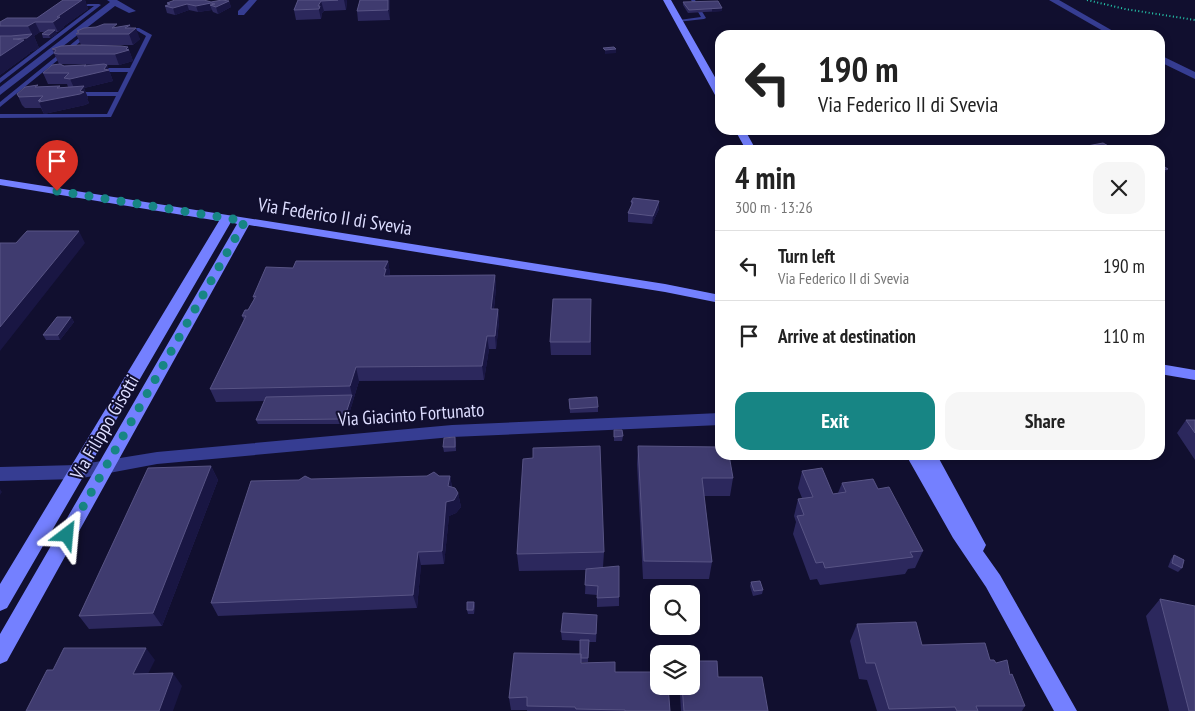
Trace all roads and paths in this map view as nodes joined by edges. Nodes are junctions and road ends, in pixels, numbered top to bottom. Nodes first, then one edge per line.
1 (253, 0) edge
2 (667, 0) edge
3 (693, 0) edge
4 (1053, 0) edge
5 (1087, 0) edge
6 (113, 1) edge
7 (88, 4) dead end
8 (132, 10) dead end
9 (241, 13) dead end
10 (1195, 20) edge
11 (679, 21) junction
12 (92, 29) edge
13 (119, 30) edge
14 (1107, 30) edge
15 (56, 48) junction
16 (69, 48) junction
17 (78, 48) edge
18 (133, 48) dead end
19 (142, 48) junction
20 (1165, 61) edge
21 (42, 70) junction
22 (52, 70) edge
23 (92, 70) edge
24 (131, 70) junction
25 (1195, 76) edge
26 (0, 81) edge
27 (715, 86) edge
28 (0, 93) edge
29 (13, 94) junction
30 (23, 94) edge
31 (71, 94) edge
32 (120, 94) junction
33 (0, 105) edge
34 (0, 116) edge
35 (0, 182) edge
36 (227, 218) junction
37 (245, 221) junction
38 (665, 288) junction
39 (715, 294) edge
40 (715, 298) edge
41 (1165, 370) edge
42 (1195, 375) edge
43 (715, 419) edge
44 (917, 460) edge
45 (931, 460) edge
46 (106, 467) junction
47 (77, 472) junction
48 (0, 474) edge
49 (993, 581) junction
50 (0, 602) edge
51 (0, 654) edge
52 (1066, 711) edge

1 - 9 street
2 - 11 main road
3 - 11 lane
4 - 14 street
5 - 10 path
6 - 8 street
6 - 15 street
7 - 26 lane
11 - 27 main road
12 - 16 lane
13 - 19 lane
15 - 16 lane
15 - 28 street
16 - 17 lane
16 - 21 lane
18 - 19 lane
19 - 24 lane
20 - 25 street
21 - 22 lane
21 - 29 lane
23 - 24 lane
24 - 32 lane
28 - 29 lane
29 - 30 lane
29 - 33 lane
31 - 32 lane
32 - 34 lane
35 - 36 main road, Via Federico II di Svevia
36 - 37 main road, Via Federico II di Svevia
36 - 47 main road, Via Filippo Gisotti
37 - 38 main road, Via Federico II di Svevia
37 - 46 main road, Via Filippo Gisotti
38 - 39 main road
38 - 40 main road
41 - 42 main road
43 - 46 street, Via Giacinto Fortunato
44 - 49 main road
45 - 49 main road
46 - 47 street, Via Giacinto Fortunato
46 - 51 main road, Via Filippo Gisotti
47 - 48 street, Via Giacinto Fortunato
47 - 50 main road, Via Filippo Gisotti
49 - 52 main road

